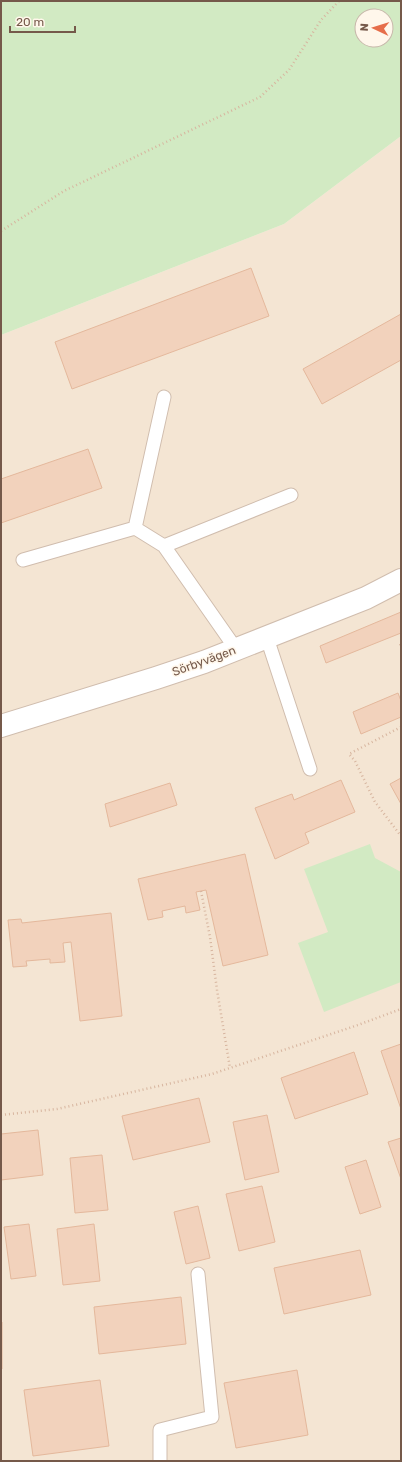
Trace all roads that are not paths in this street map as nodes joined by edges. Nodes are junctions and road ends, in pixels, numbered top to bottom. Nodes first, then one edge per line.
1 (164, 397) dead end
2 (291, 495) dead end
3 (135, 528) junction
4 (164, 546) junction
5 (23, 560) dead end
6 (401, 580) edge
7 (267, 638) junction
8 (236, 649) junction
9 (1, 726) edge
10 (310, 769) dead end
11 (198, 1274) dead end
12 (160, 1461) edge

1 - 3 lane
2 - 4 lane
3 - 4 lane
3 - 5 lane
4 - 8 lane
6 - 7 street, Sörbyvägen
7 - 8 street, Sörbyvägen
7 - 10 lane
8 - 9 street, Sörbyvägen
11 - 12 lane

